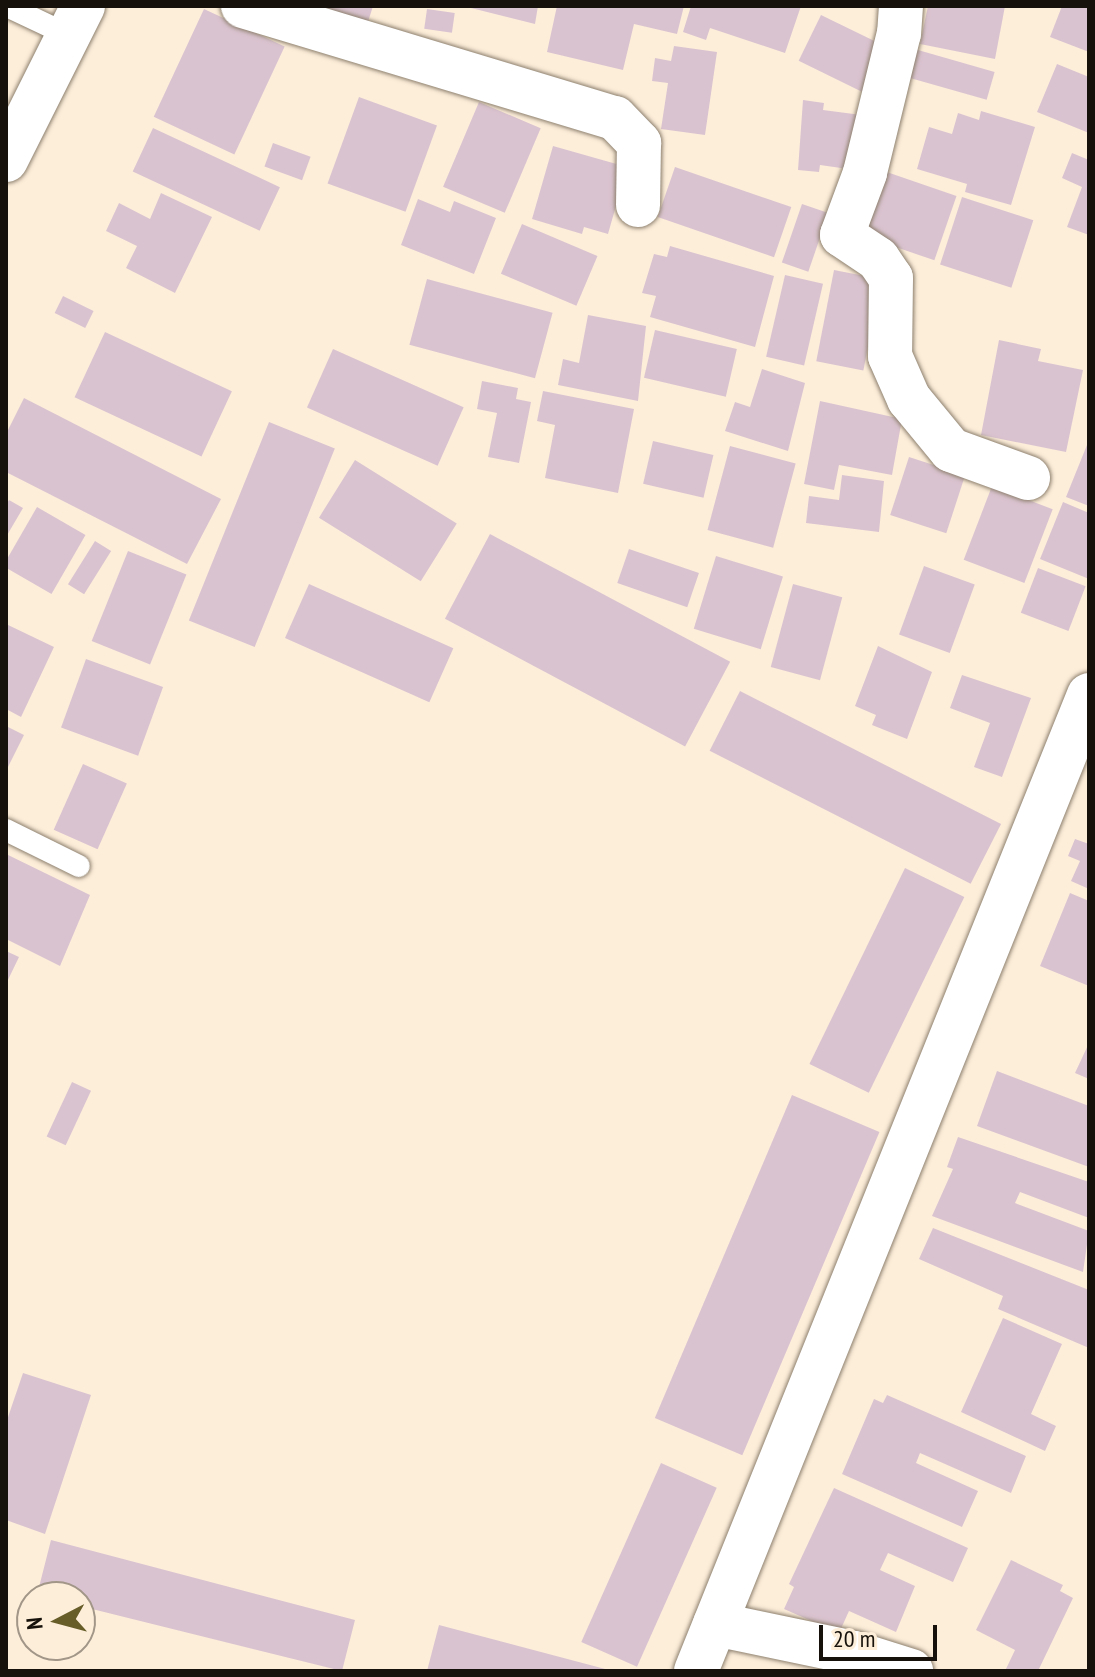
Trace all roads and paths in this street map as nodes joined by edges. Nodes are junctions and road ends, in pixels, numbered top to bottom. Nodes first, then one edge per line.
1 (7, 6) edge
2 (243, 6) edge
3 (901, 6) edge
4 (75, 20) edge
5 (6, 160) edge
6 (638, 205) dead end
7 (1028, 478) dead end
8 (1089, 695) edge
9 (6, 830) edge
10 (79, 866) dead end
11 (715, 1624) junction
12 (696, 1671) edge
13 (911, 1671) edge

1 - 4 lane
2 - 6 street
3 - 7 street
4 - 5 street
8 - 11 street
9 - 10 lane
11 - 12 street
11 - 13 street

